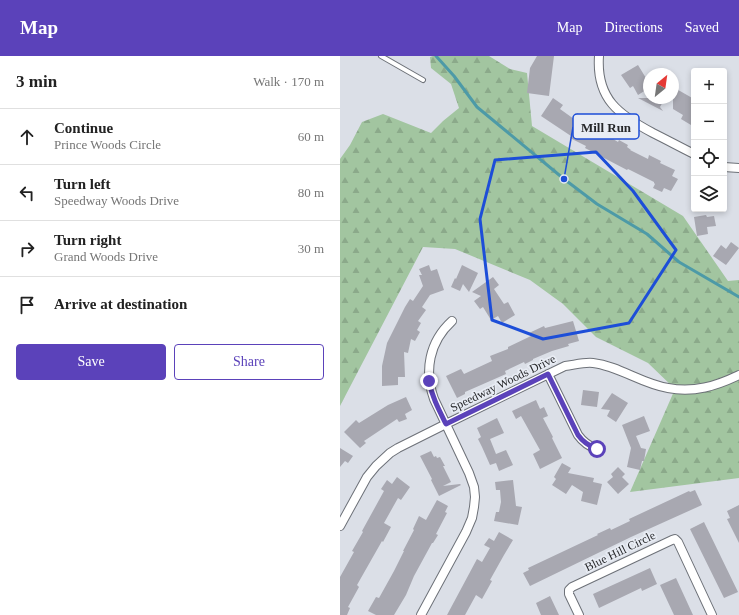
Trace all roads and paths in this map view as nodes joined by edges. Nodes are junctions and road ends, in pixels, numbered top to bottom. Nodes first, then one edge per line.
1 (381, 56) edge
2 (599, 56) edge
3 (423, 80) dead end
4 (691, 152) edge
5 (727, 167) edge
6 (739, 168) edge
7 (452, 321) dead end
8 (548, 374) junction
9 (739, 375) edge
10 (446, 424) junction
11 (597, 449) dead end
12 (340, 526) edge
13 (421, 615) edge
14 (579, 615) edge
15 (712, 615) edge

1 - 3 lane
2 - 4 street
5 - 6 street
7 - 10 street
8 - 9 street, Speedway Woods Drive
8 - 10 street, Speedway Woods Drive
8 - 11 street
10 - 12 street, Speedway Woods Drive
10 - 13 street
14 - 15 street, Blue Hill Circle

